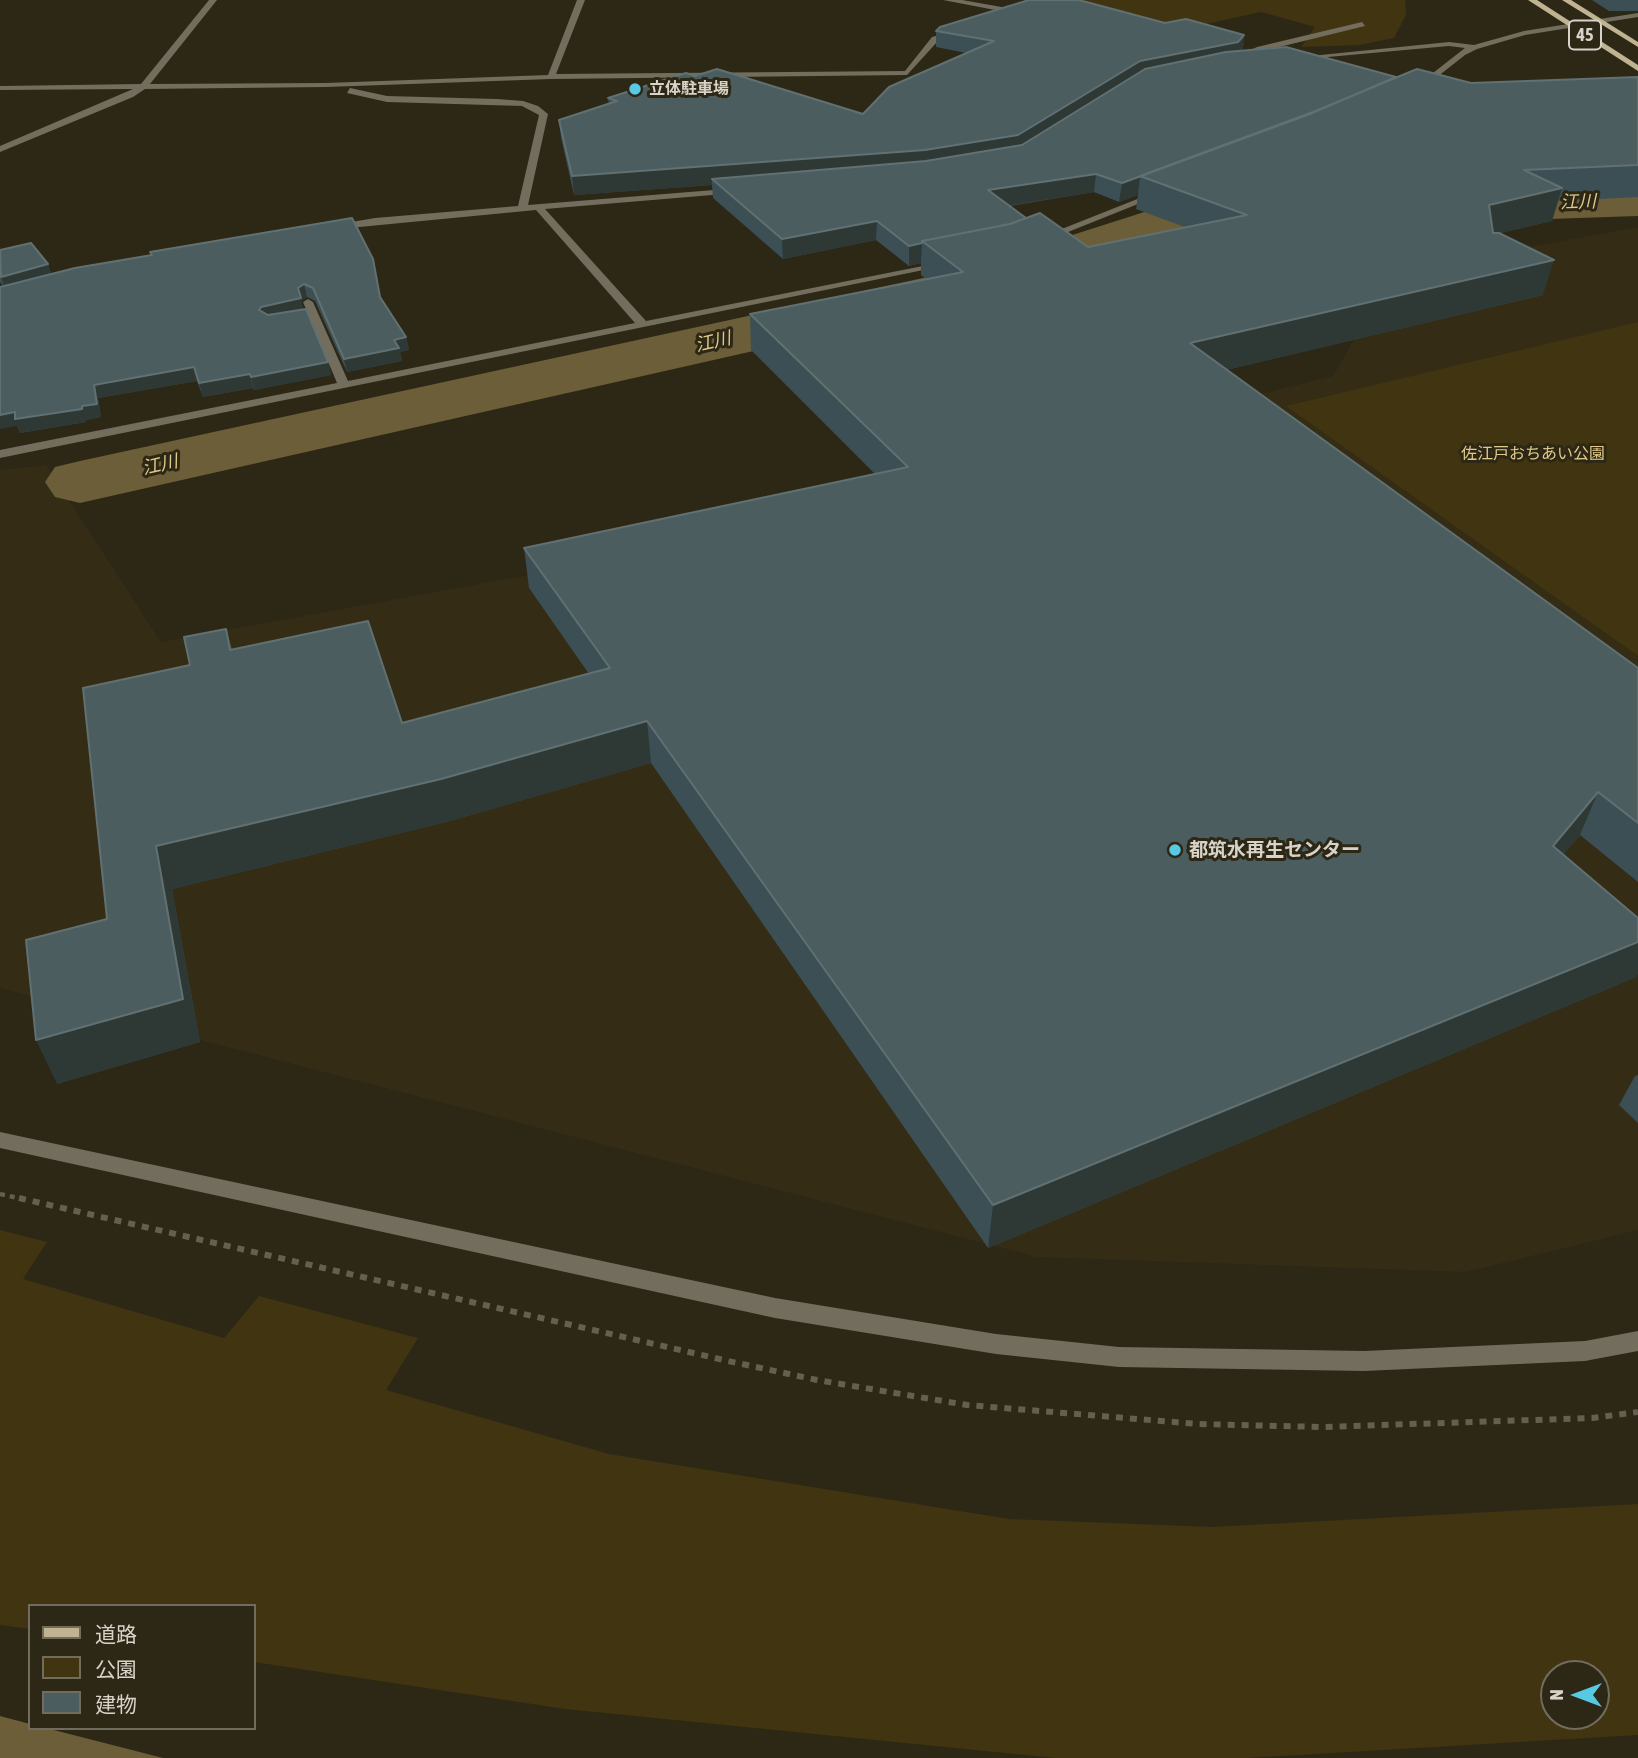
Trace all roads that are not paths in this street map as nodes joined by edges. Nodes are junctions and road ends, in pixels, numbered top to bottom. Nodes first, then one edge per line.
1 (213, 0) edge
2 (580, 0) edge
3 (947, 0) edge
4 (1532, 0) edge
5 (1566, 0) edge
6 (1638, 15) edge
7 (996, 19) edge
8 (1599, 20) junction
9 (1362, 24) dead end
10 (1569, 25) junction
11 (972, 27) edge
12 (1638, 45) edge
13 (1474, 47) junction
14 (1290, 58) edge
15 (1263, 61) edge
16 (1638, 69) edge
17 (551, 77) junction
18 (326, 85) junction
19 (143, 87) junction
20 (0, 88) edge
21 (1409, 93) edge
22 (0, 149) edge
23 (745, 189) edge
24 (1164, 192) edge
25 (538, 207) junction
26 (522, 208) junction
27 (320, 230) edge
28 (1039, 240) edge
29 (950, 264) edge
30 (308, 302) edge
31 (642, 324) junction
32 (344, 384) junction
33 (0, 454) edge
34 (0, 1140) edge
35 (1638, 1341) edge

1 - 19 street
2 - 17 street
3 - 7 street
4 - 10 main road, 45
5 - 8 main road, 45
6 - 8 street
8 - 10 street
8 - 12 main road, 45
9 - 15 street
10 - 13 street
10 - 16 main road, 45
11 - 17 street
13 - 14 street
13 - 21 street
17 - 18 street
18 - 19 street
18 - 26 street
19 - 20 street
19 - 22 street
23 - 25 street
24 - 28 street
25 - 26 street
25 - 31 street
26 - 27 street
29 - 31 street
30 - 32 street
31 - 32 street
32 - 33 street
34 - 35 street

